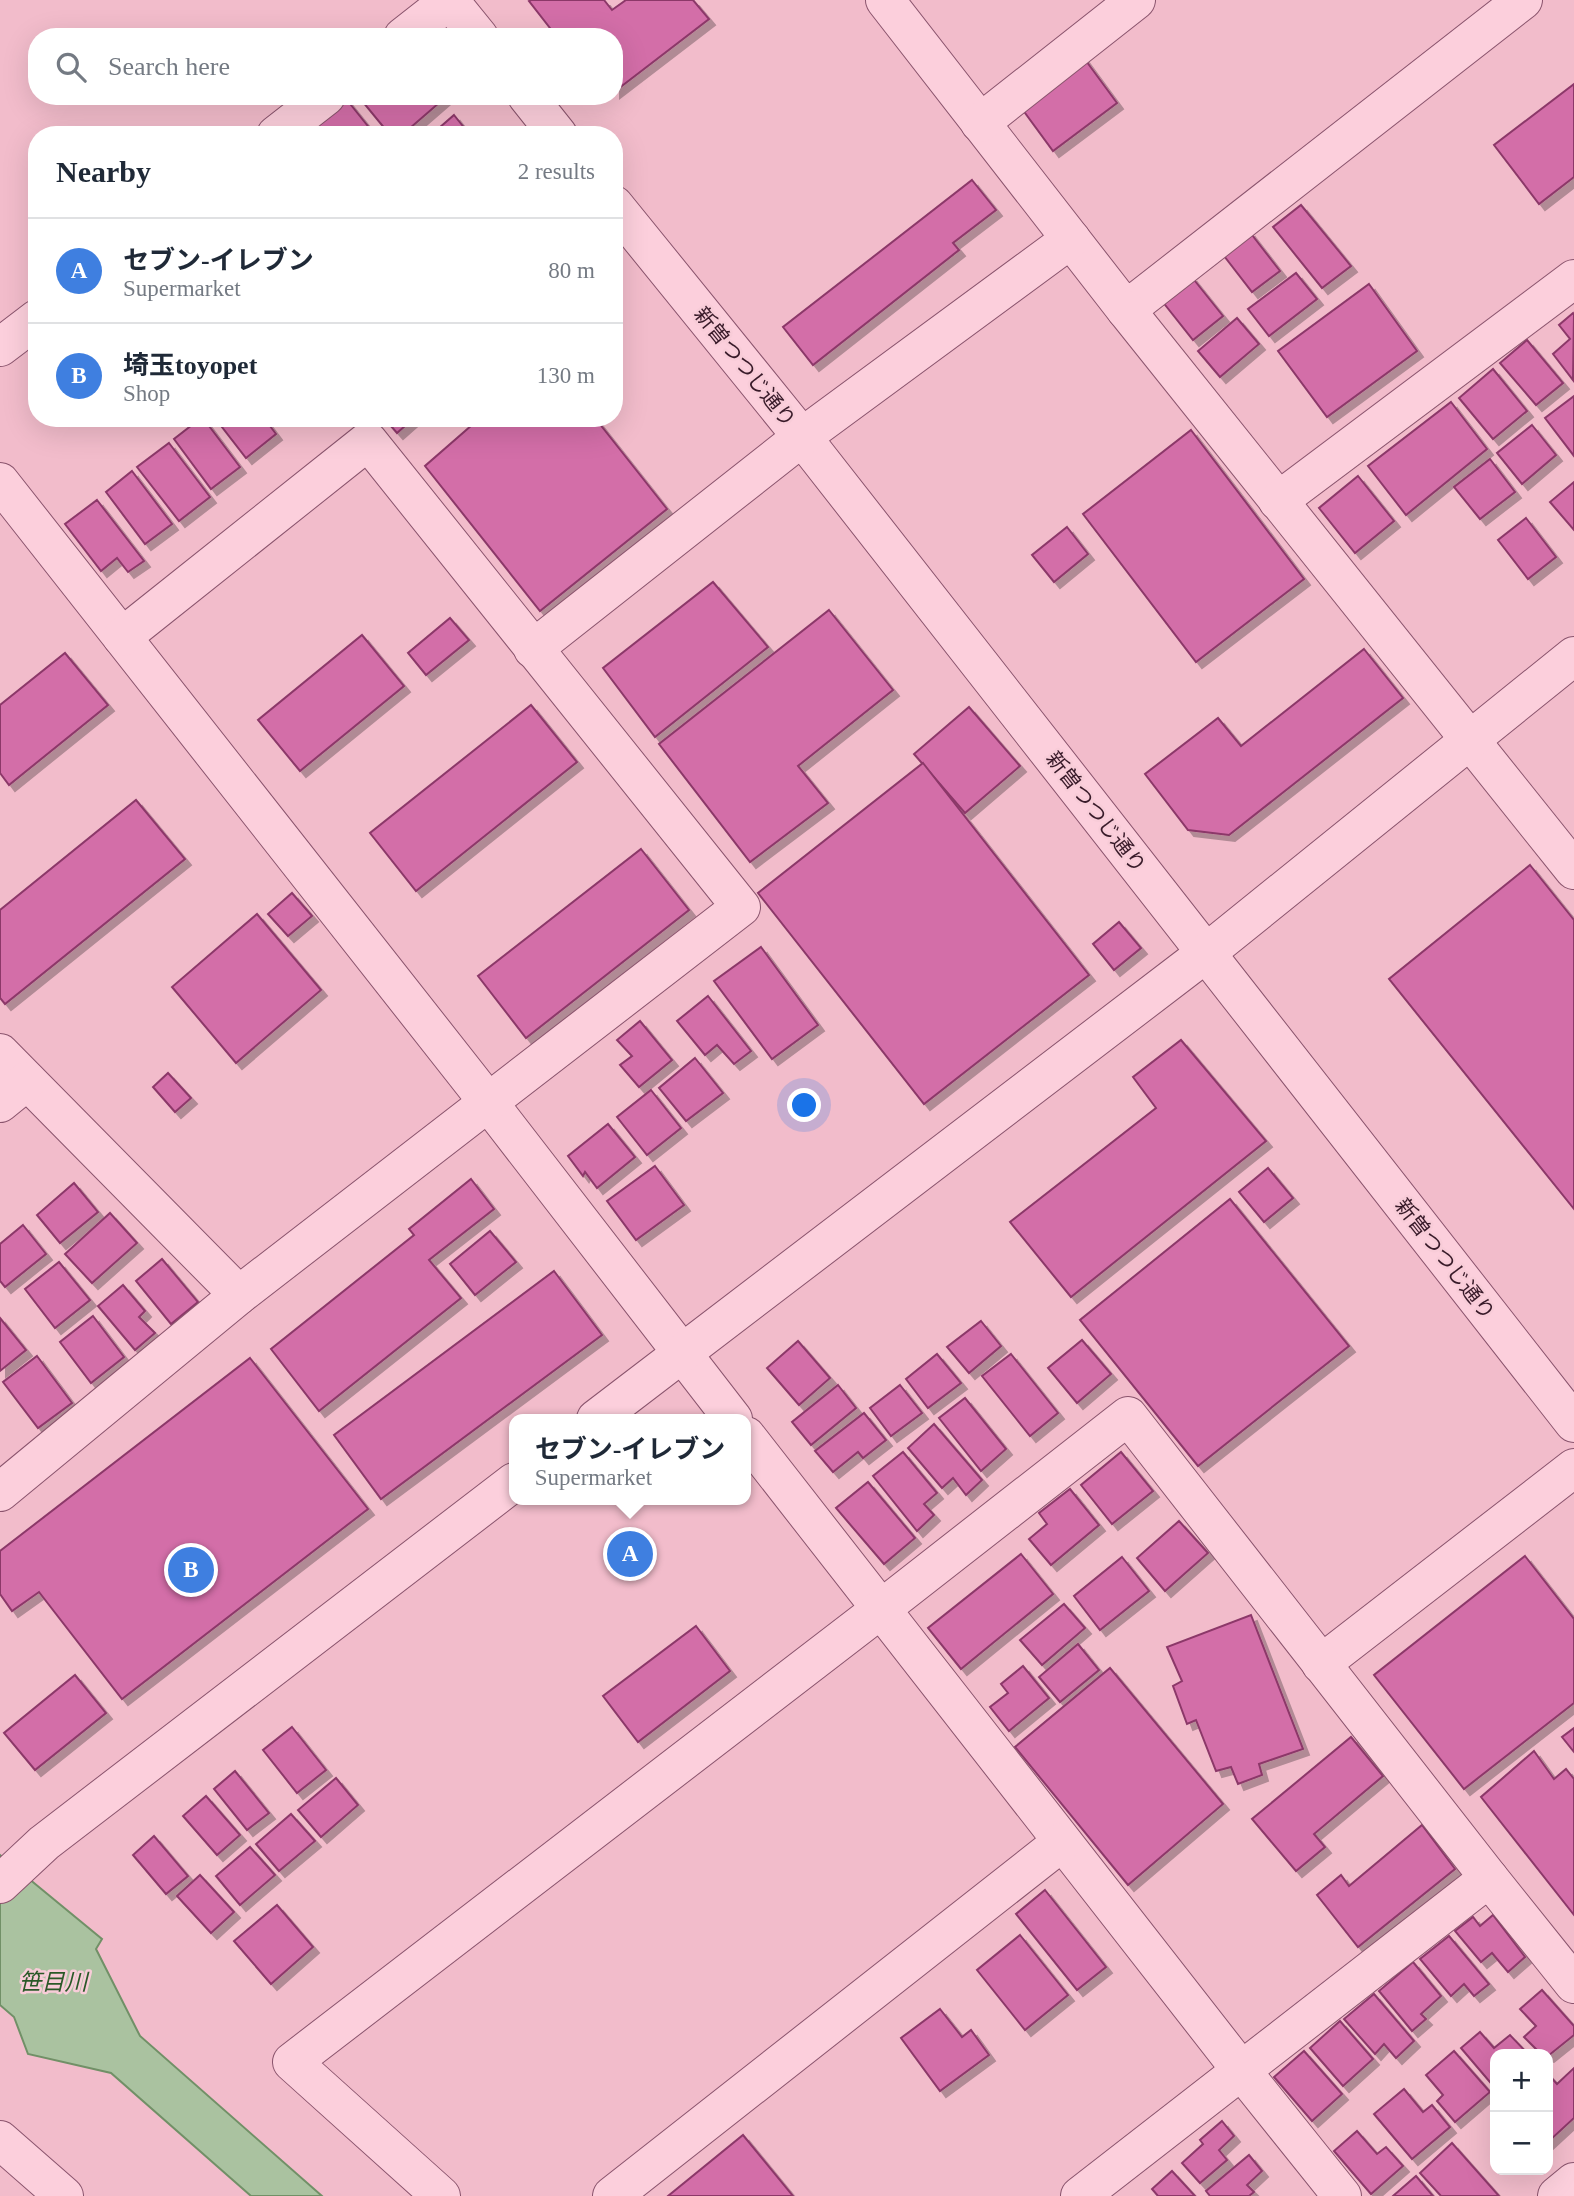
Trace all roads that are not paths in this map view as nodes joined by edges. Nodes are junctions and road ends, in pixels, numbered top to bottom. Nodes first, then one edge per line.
1 (450, 0) edge
2 (885, 0) edge
3 (1136, 0) edge
4 (1523, 0) edge
5 (414, 28) edge
6 (472, 28) edge
7 (314, 105) edge
8 (534, 105) edge
9 (980, 122) junction
10 (288, 126) edge
11 (551, 126) edge
12 (623, 216) edge
13 (1071, 239) junction
14 (1574, 279) edge
15 (1126, 310) junction
16 (28, 326) edge
17 (0, 347) edge
18 (802, 438) junction
19 (0, 482) edge
20 (1279, 502) junction
21 (122, 637) junction
22 (533, 649) junction
23 (1574, 656) edge
24 (1469, 740) junction
25 (1574, 870) edge
26 (1206, 953) junction
27 (0, 1053) edge
28 (14, 1092) edge
29 (488, 1102) junction
30 (239, 1295) junction
31 (682, 1354) junction
32 (603, 1414) edge
33 (729, 1414) edge
34 (1574, 1423) edge
35 (751, 1442) edge
36 (1574, 1468) edge
37 (509, 1486) edge
38 (0, 1492) edge
39 (881, 1609) junction
40 (1321, 1664) junction
41 (1062, 1842) junction
42 (1489, 1878) junction
43 (0, 1884) edge
44 (1574, 1984) edge
45 (1241, 2070) junction
46 (0, 2140) edge
47 (1574, 2182) edge
48 (64, 2196) edge
49 (441, 2196) edge
50 (612, 2196) edge
51 (1080, 2196) edge
52 (1342, 2196) edge
53 (1557, 2196) edge

1 - 5 street
1 - 6 street
2 - 9 street
3 - 9 street
4 - 15 street
7 - 10 street
8 - 11 street
9 - 13 street
12 - 18 street, 新曽つつじ通り
13 - 15 street
13 - 18 street
14 - 20 street
15 - 20 street
16 - 17 street
18 - 22 street
18 - 26 street, 新曽つつじ通り
19 - 21 street
20 - 24 street
21 - 22 street
21 - 29 street
22 - 29 street
23 - 24 street
24 - 25 street
24 - 26 street
26 - 31 street
26 - 34 street, 新曽つつじ通り
27 - 28 street
28 - 30 street
29 - 30 street
29 - 31 street
30 - 38 street
31 - 32 street
31 - 33 street
35 - 39 street
36 - 40 street
37 - 43 street
39 - 40 street
39 - 41 street
39 - 49 street
40 - 42 street
41 - 45 street
41 - 50 street
42 - 44 street
42 - 45 street
45 - 51 street
45 - 52 street
46 - 48 street
47 - 53 street

